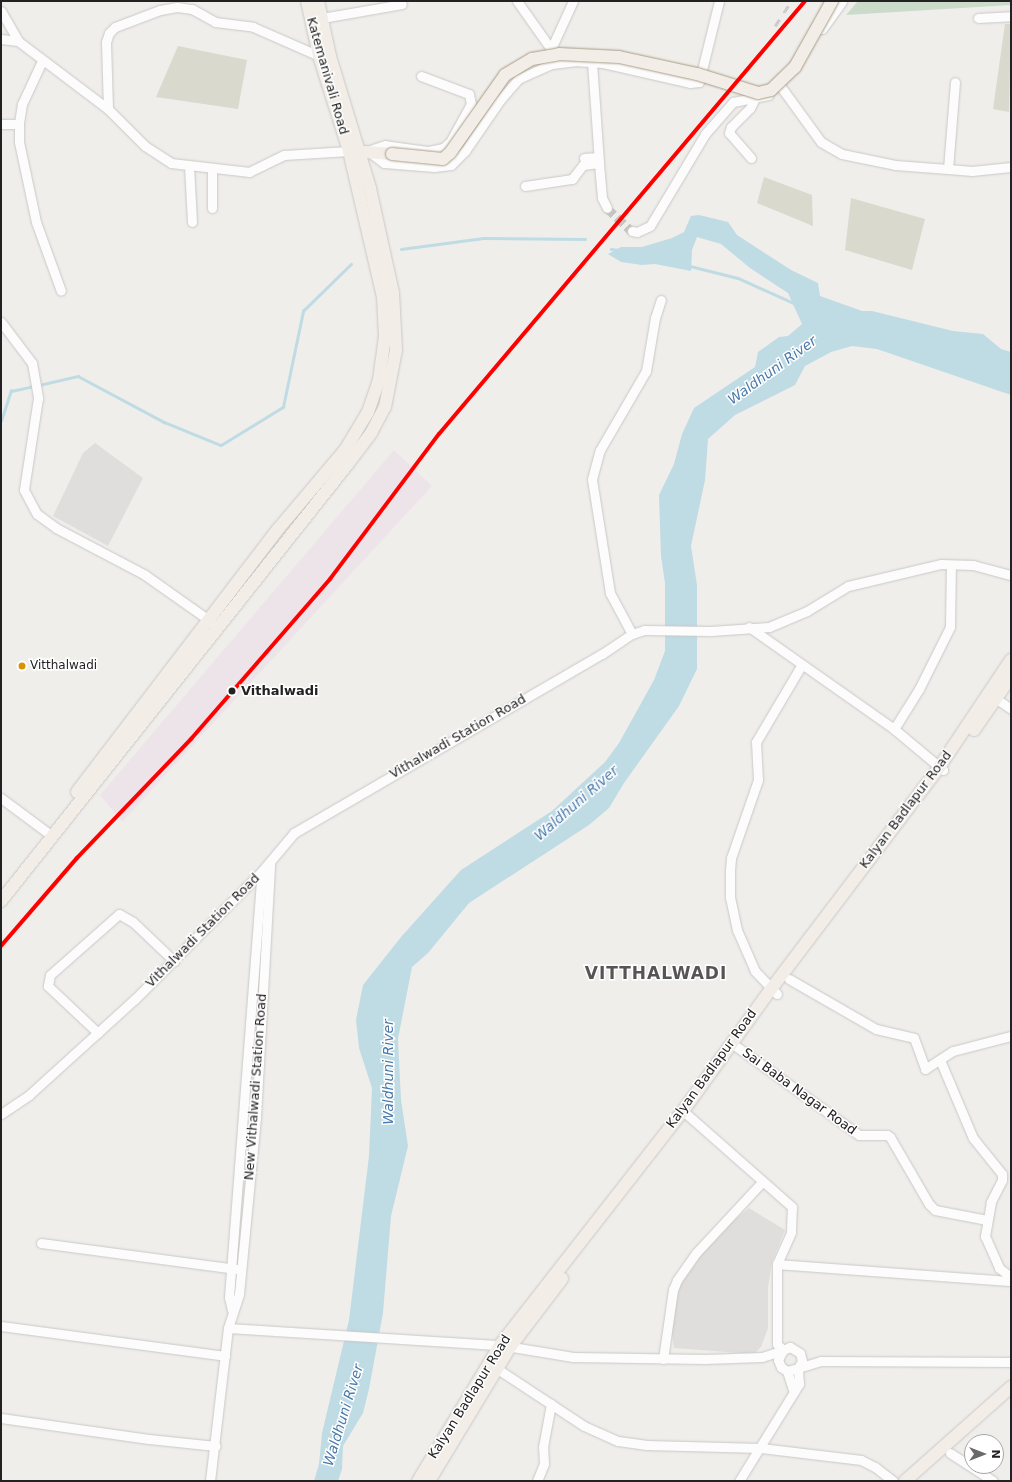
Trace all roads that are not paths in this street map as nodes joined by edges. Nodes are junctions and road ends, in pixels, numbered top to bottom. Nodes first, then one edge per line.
1 (307, 1) edge
2 (318, 1) edge
3 (517, 1) edge
4 (573, 1) edge
5 (719, 1) edge
6 (832, 1) edge
7 (842, 1) edge
8 (402, 4) dead end
9 (1, 11) edge
10 (1011, 16) edge
11 (322, 18) junction
12 (978, 18) dead end
13 (1, 39) edge
14 (18, 42) junction
15 (550, 49) junction
16 (319, 56) junction
17 (42, 61) junction
18 (592, 62) junction
19 (552, 64) junction
20 (420, 76) dead end
21 (955, 82) dead end
22 (781, 87) junction
23 (754, 100) junction
24 (108, 109) junction
25 (1, 124) edge
26 (18, 124) junction
27 (359, 151) junction
28 (584, 158) dead end
29 (751, 158) dead end
30 (598, 160) junction
31 (189, 166) junction
32 (1011, 166) edge
33 (212, 169) junction
34 (948, 169) junction
35 (525, 186) dead end
36 (212, 208) dead end
37 (607, 208) tunnel mouth
38 (192, 222) dead end
39 (632, 232) dead end
40 (61, 291) dead end
41 (661, 300) dead end
42 (1, 322) edge
43 (951, 564) junction
44 (1011, 575) edge
45 (213, 623) junction
46 (749, 627) junction
47 (632, 634) junction
48 (1011, 660) edge
49 (802, 666) junction
50 (1011, 677) edge
51 (993, 696) junction
52 (1011, 709) edge
53 (894, 729) junction
54 (942, 768) junction
55 (1, 798) edge
56 (49, 834) junction
57 (270, 863) junction
58 (262, 871) junction
59 (1, 889) edge
60 (1, 901) edge
61 (174, 961) junction
62 (789, 979) junction
63 (774, 992) junction
64 (98, 1033) junction
65 (1011, 1036) edge
66 (737, 1047) junction
67 (940, 1060) junction
68 (1, 1114) edge
69 (685, 1114) junction
70 (240, 1171) junction
71 (251, 1171) junction
72 (1007, 1173) edge
73 (762, 1182) junction
74 (987, 1220) junction
75 (41, 1243) dead end
76 (777, 1264) junction
77 (237, 1269) junction
78 (1011, 1277) edge
79 (1011, 1281) edge
80 (1, 1326) edge
81 (228, 1328) junction
82 (505, 1346) junction
83 (786, 1348) junction
84 (800, 1353) junction
85 (225, 1356) junction
86 (762, 1357) junction
87 (663, 1359) junction
88 (821, 1361) junction
89 (1011, 1362) edge
90 (779, 1364) junction
91 (493, 1365) junction
92 (798, 1368) junction
93 (787, 1371) junction
94 (1011, 1387) edge
95 (794, 1392) junction
96 (1011, 1398) edge
97 (551, 1404) junction
98 (1, 1418) edge
99 (216, 1446) junction
100 (761, 1448) junction
101 (950, 1453) junction
102 (210, 1481) edge
103 (418, 1481) edge
104 (429, 1481) edge
105 (537, 1481) edge
106 (739, 1481) edge
107 (894, 1481) edge
108 (905, 1481) edge
109 (918, 1481) edge
110 (993, 1481) edge

1 - 16 main road, Katemanivali Road
2 - 11 main road, Katemanivali Road
3 - 15 street
4 - 15 street
5 - 18 street
6 - 27 main road, bridge
7 - 22 street
8 - 11 street
9 - 14 street
10 - 12 street
11 - 27 main road, Katemanivali Road
13 - 14 street
14 - 17 street
15 - 19 street
16 - 24 street
16 - 27 main road, Katemanivali Road
17 - 24 street
17 - 26 street
18 - 19 street
18 - 30 street
19 - 27 street
20 - 27 street
21 - 34 street
22 - 23 street
22 - 34 street
23 - 29 street
23 - 39 street
24 - 31 street
25 - 26 street
26 - 40 street
27 - 33 street
27 - 45 main road
28 - 30 street
30 - 35 street
30 - 37 street
31 - 33 street
31 - 38 street
32 - 34 street
33 - 36 street
41 - 47 street
42 - 45 street
43 - 44 street, Vithalwadi Station Road
43 - 46 street, Vithalwadi Station Road
43 - 53 street
45 - 56 main road
46 - 47 street, Vithalwadi Station Road
46 - 49 street
47 - 57 street, Vithalwadi Station Road
48 - 51 main road, Kalyan Badlapur Road
49 - 53 street
49 - 63 street
50 - 51 main road, Kalyan Badlapur Road
51 - 52 street
51 - 54 main road, Kalyan Badlapur Road
53 - 54 street
54 - 62 main road, Kalyan Badlapur Road
54 - 63 main road, Kalyan Badlapur Road
55 - 56 street
56 - 59 main road
56 - 60 main road
57 - 58 street, Vithalwadi Station Road
57 - 71 street, New Vithalwadi Station Road
58 - 61 street, Vithalwadi Station Road
58 - 70 street, New Vithalwadi Station Road
61 - 64 street, Vithalwadi Station Road
61 - 64 street
62 - 63 main road, Kalyan Badlapur Road
62 - 67 street
63 - 66 main road, Kalyan Badlapur Road
63 - 69 main road, Kalyan Badlapur Road
64 - 68 street, Vithalwadi Station Road
65 - 67 street
66 - 69 main road, Kalyan Badlapur Road
66 - 74 street, Sai Baba Nagar Road
67 - 72 street
69 - 73 street
69 - 82 main road, Kalyan Badlapur Road
70 - 71 street
70 - 77 street, New Vithalwadi Station Road
71 - 77 street, New Vithalwadi Station Road
72 - 74 street
73 - 76 street
73 - 87 street
74 - 78 street
75 - 77 street
76 - 79 street
76 - 83 street
77 - 81 street, New Vithalwadi Station Road
80 - 85 street
81 - 82 street
81 - 85 street, New Vithalwadi Station Road
82 - 87 street
82 - 91 main road, Kalyan Badlapur Road
83 - 84 street
83 - 86 street
83 - 90 street
84 - 88 street
84 - 92 street
85 - 99 street, New Vithalwadi Station Road
86 - 87 street
86 - 90 street
88 - 89 street
88 - 92 street
90 - 93 street
91 - 97 street
91 - 103 main road, Kalyan Badlapur Road
91 - 104 main road, Kalyan Badlapur Road
92 - 93 street
92 - 95 street
93 - 95 street
94 - 108 main road
95 - 100 street
96 - 101 main road
97 - 100 street
97 - 105 street
98 - 99 street
99 - 102 street, New Vithalwadi Station Road
100 - 106 street
100 - 107 street
101 - 109 main road
101 - 110 street

